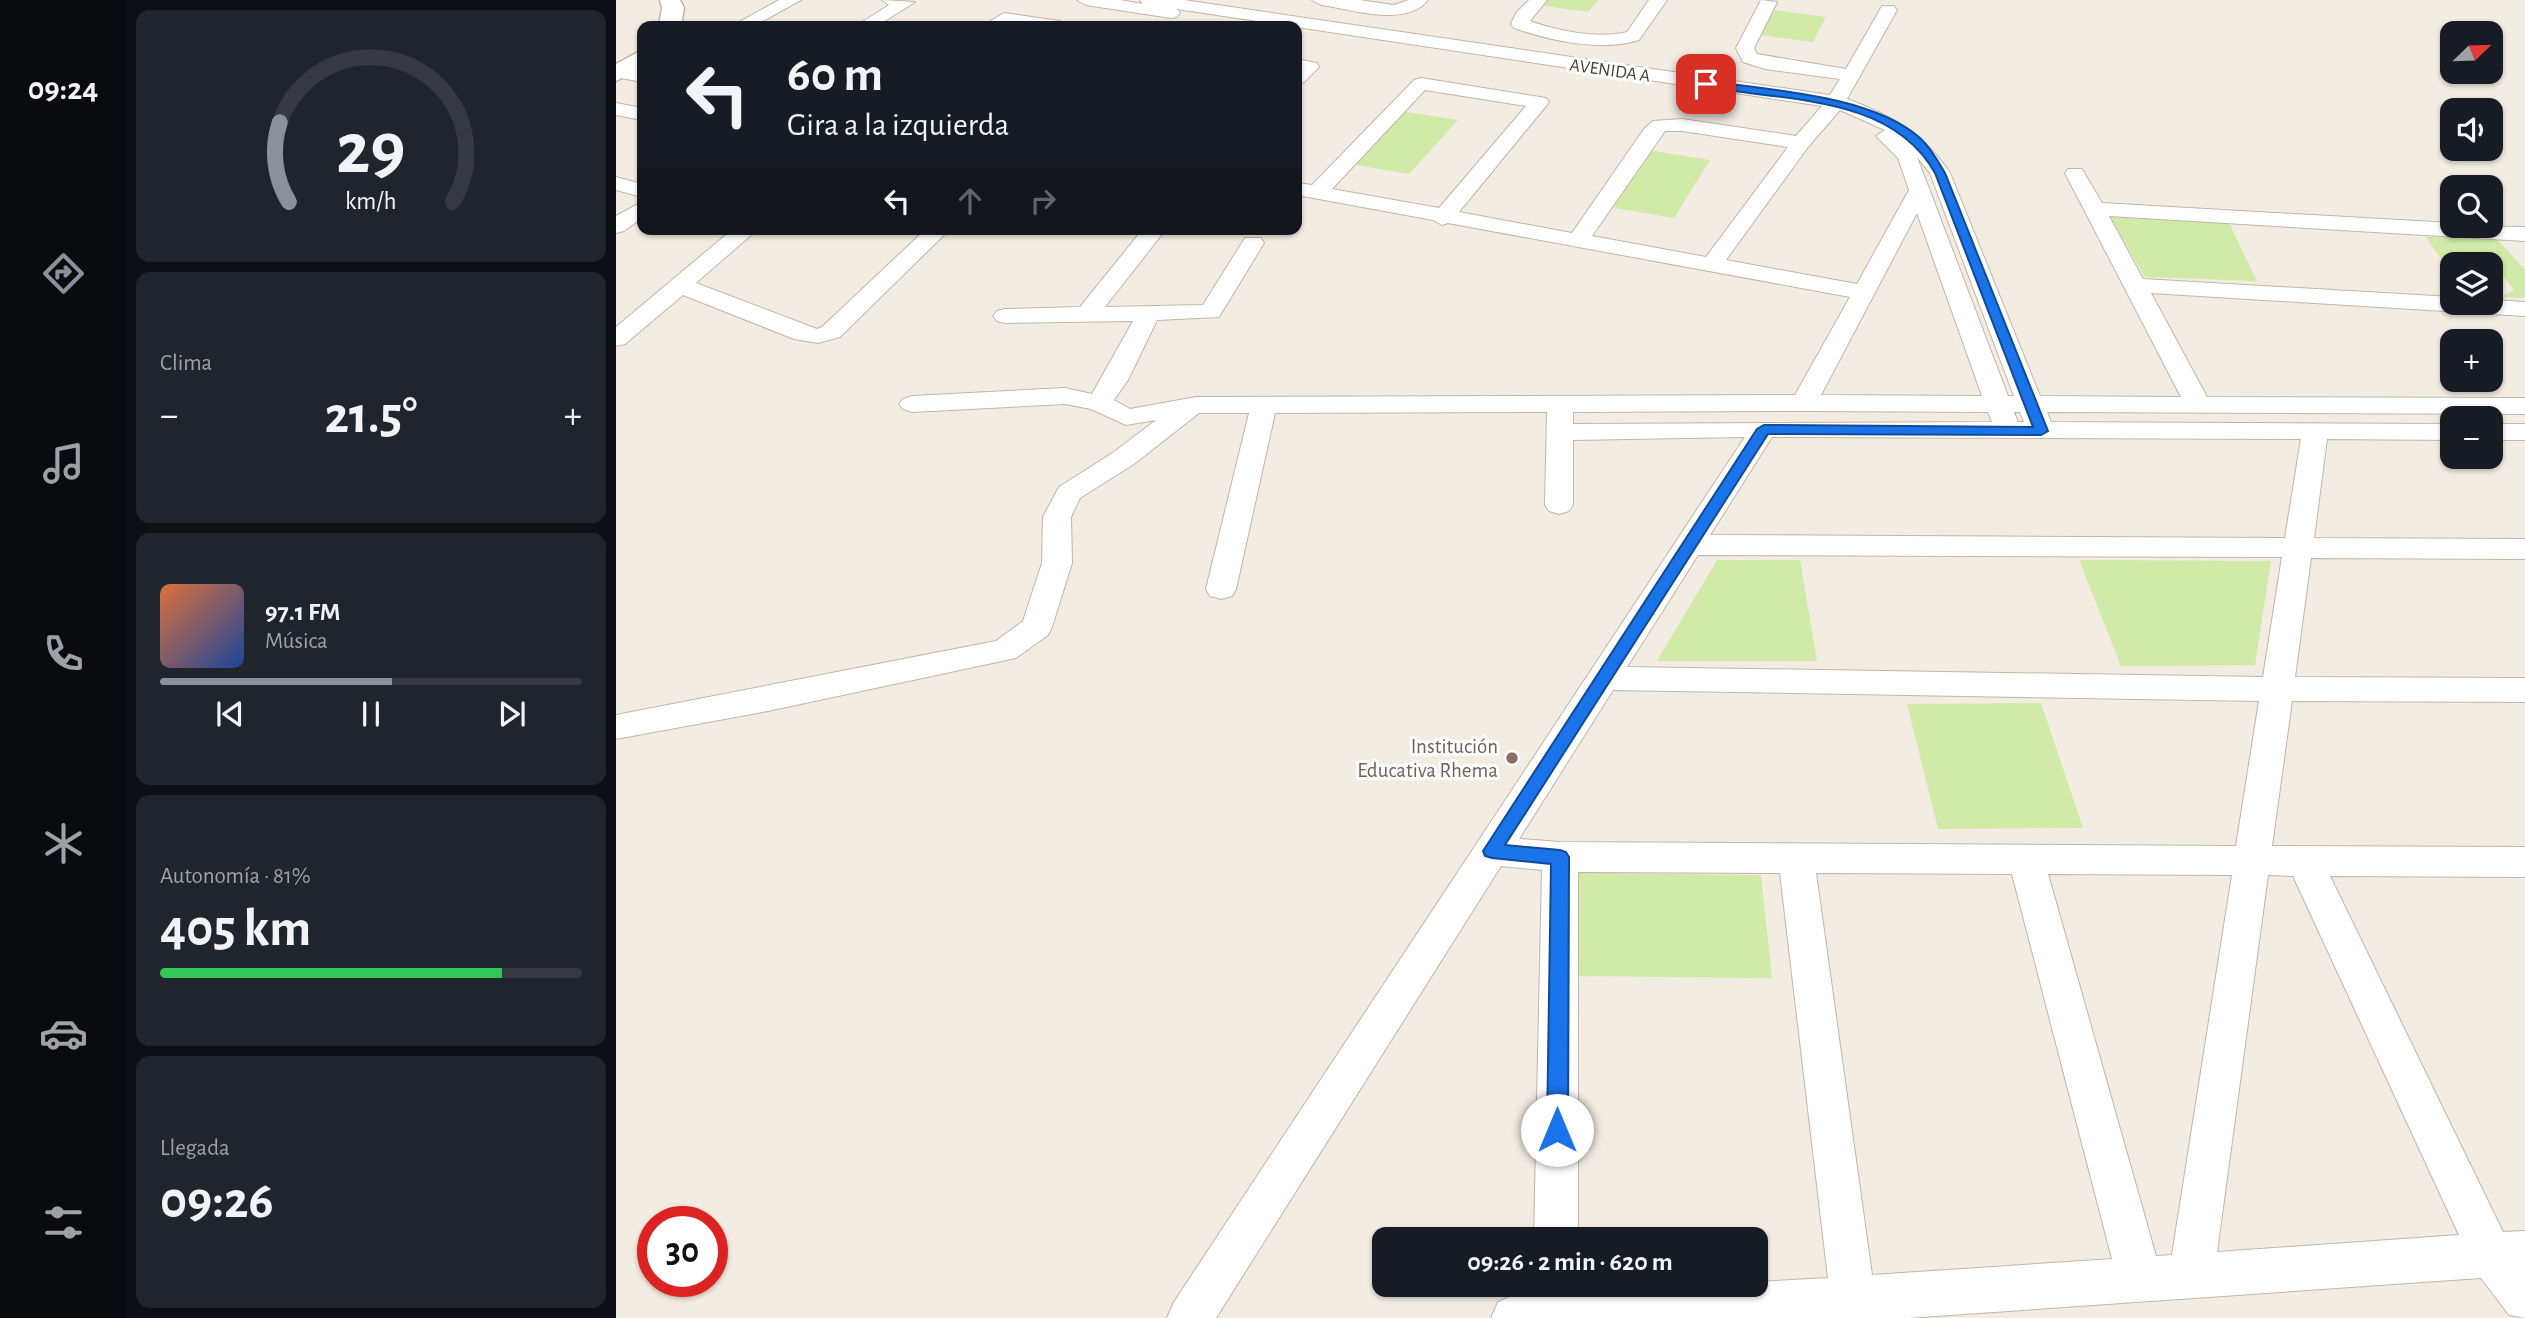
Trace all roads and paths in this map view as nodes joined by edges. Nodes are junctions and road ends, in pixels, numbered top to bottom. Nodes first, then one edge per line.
1 (670, 0) edge
2 (792, 0) edge
3 (891, 0) edge
4 (1149, 0) edge
5 (1321, 0) edge
6 (1419, 0) edge
7 (1538, 0) edge
8 (1658, 0) edge
9 (1091, 1) edge
10 (1768, 2) dead end
11 (1358, 5) junction
12 (1888, 10) dead end
13 (671, 21) edge
14 (751, 21) edge
15 (874, 21) edge
16 (999, 21) edge
17 (1025, 21) edge
18 (1065, 21) edge
19 (1229, 21) edge
20 (1265, 21) edge
21 (1315, 30) edge
22 (1573, 35) junction
23 (1551, 62) junction
24 (1512, 64) junction
25 (1302, 65) edge
26 (1302, 73) edge
27 (1852, 75) junction
28 (1486, 92) junction
29 (1832, 108) junction
30 (616, 109) edge
31 (637, 113) edge
32 (1801, 143) junction
33 (2076, 173) dead end
34 (616, 183) edge
35 (637, 189) edge
36 (1920, 190) junction
37 (1307, 191) edge
38 (2094, 209) junction
39 (637, 211) edge
40 (1443, 218) junction
41 (616, 226) edge
42 (2525, 234) edge
43 (740, 235) edge
44 (933, 235) edge
45 (1150, 235) edge
46 (1577, 242) junction
47 (1253, 243) dead end
48 (1711, 265) junction
49 (680, 285) junction
50 (2133, 285) junction
51 (1862, 292) junction
52 (2525, 309) edge
53 (1149, 312) junction
54 (1088, 313) junction
55 (1005, 316) dead end
56 (616, 339) edge
57 (1099, 403) junction
58 (1560, 403) junction
59 (1804, 403) junction
60 (1997, 403) junction
61 (2030, 403) junction
62 (912, 404) dead end
63 (1196, 405) junction
64 (1264, 405) junction
65 (2199, 406) junction
66 (2525, 406) edge
67 (1764, 429) junction
68 (2008, 431) junction
69 (2041, 431) junction
70 (1560, 432) junction
71 (2440, 432) edge
72 (2503, 432) edge
73 (2525, 432) edge
74 (2315, 433) junction
75 (1559, 505) dead end
76 (1689, 545) junction
77 (2298, 548) junction
78 (2525, 549) edge
79 (1220, 589) dead end
80 (1604, 678) junction
81 (2276, 689) junction
82 (2525, 690) edge
83 (616, 727) edge
84 (1492, 851) junction
85 (1560, 857) junction
86 (1796, 858) junction
87 (2026, 859) junction
88 (2252, 860) junction
89 (2304, 860) junction
90 (2525, 862) edge
91 (1556, 1227) edge
92 (2508, 1254) edge
93 (2191, 1276) junction
94 (2140, 1280) junction
95 (1853, 1299) junction
96 (2525, 1299) edge
97 (1542, 1306) edge
98 (1190, 1318) edge

1 - 13 street
2 - 14 street
3 - 15 street
4 - 20 street, AVENIDA A
5 - 11 street
6 - 11 street
7 - 22 street
8 - 22 street
9 - 18 street
9 - 19 street
10 - 27 street
11 - 21 street
12 - 27 street
16 - 17 street
21 - 23 street, AVENIDA A
21 - 24 street, AVENIDA A
22 - 23 street
23 - 29 street, AVENIDA A
24 - 28 street
24 - 29 street, AVENIDA A
25 - 26 street
27 - 29 street
28 - 37 street
28 - 40 street
29 - 32 street
29 - 36 street, AVENIDA A
29 - 61 street, AVENIDA A
30 - 31 street
32 - 46 street
32 - 48 street
33 - 38 street
34 - 35 street
36 - 51 street
36 - 60 street, AVENIDA A
37 - 40 street
38 - 42 street
38 - 50 street
39 - 41 street
40 - 46 street
43 - 49 street
44 - 49 street
45 - 54 street
46 - 48 street
47 - 53 street
48 - 51 street
49 - 56 street
50 - 52 street
50 - 65 street
51 - 59 street
53 - 54 street
53 - 57 street
54 - 55 street
57 - 62 street
57 - 63 street
58 - 59 street
58 - 64 street
58 - 70 street
59 - 60 street
60 - 61 street
60 - 68 street, AVENIDA A
61 - 65 street
61 - 69 street, AVENIDA A
63 - 64 street
63 - 83 street
64 - 79 street
65 - 66 street
67 - 68 street
67 - 70 street
67 - 76 street
68 - 69 street
69 - 74 street
70 - 75 street
71 - 74 street
72 - 73 street
74 - 77 street
76 - 77 street
76 - 80 street
77 - 78 street
77 - 81 street
80 - 81 street
80 - 84 street
81 - 82 street
81 - 88 street
84 - 85 street
84 - 98 street
85 - 86 street
85 - 91 street
86 - 87 street
86 - 95 street
87 - 88 street
87 - 94 street
88 - 89 street
88 - 93 street
89 - 90 street
89 - 92 street
92 - 93 street
92 - 96 street
93 - 94 street
94 - 95 street
95 - 97 street

